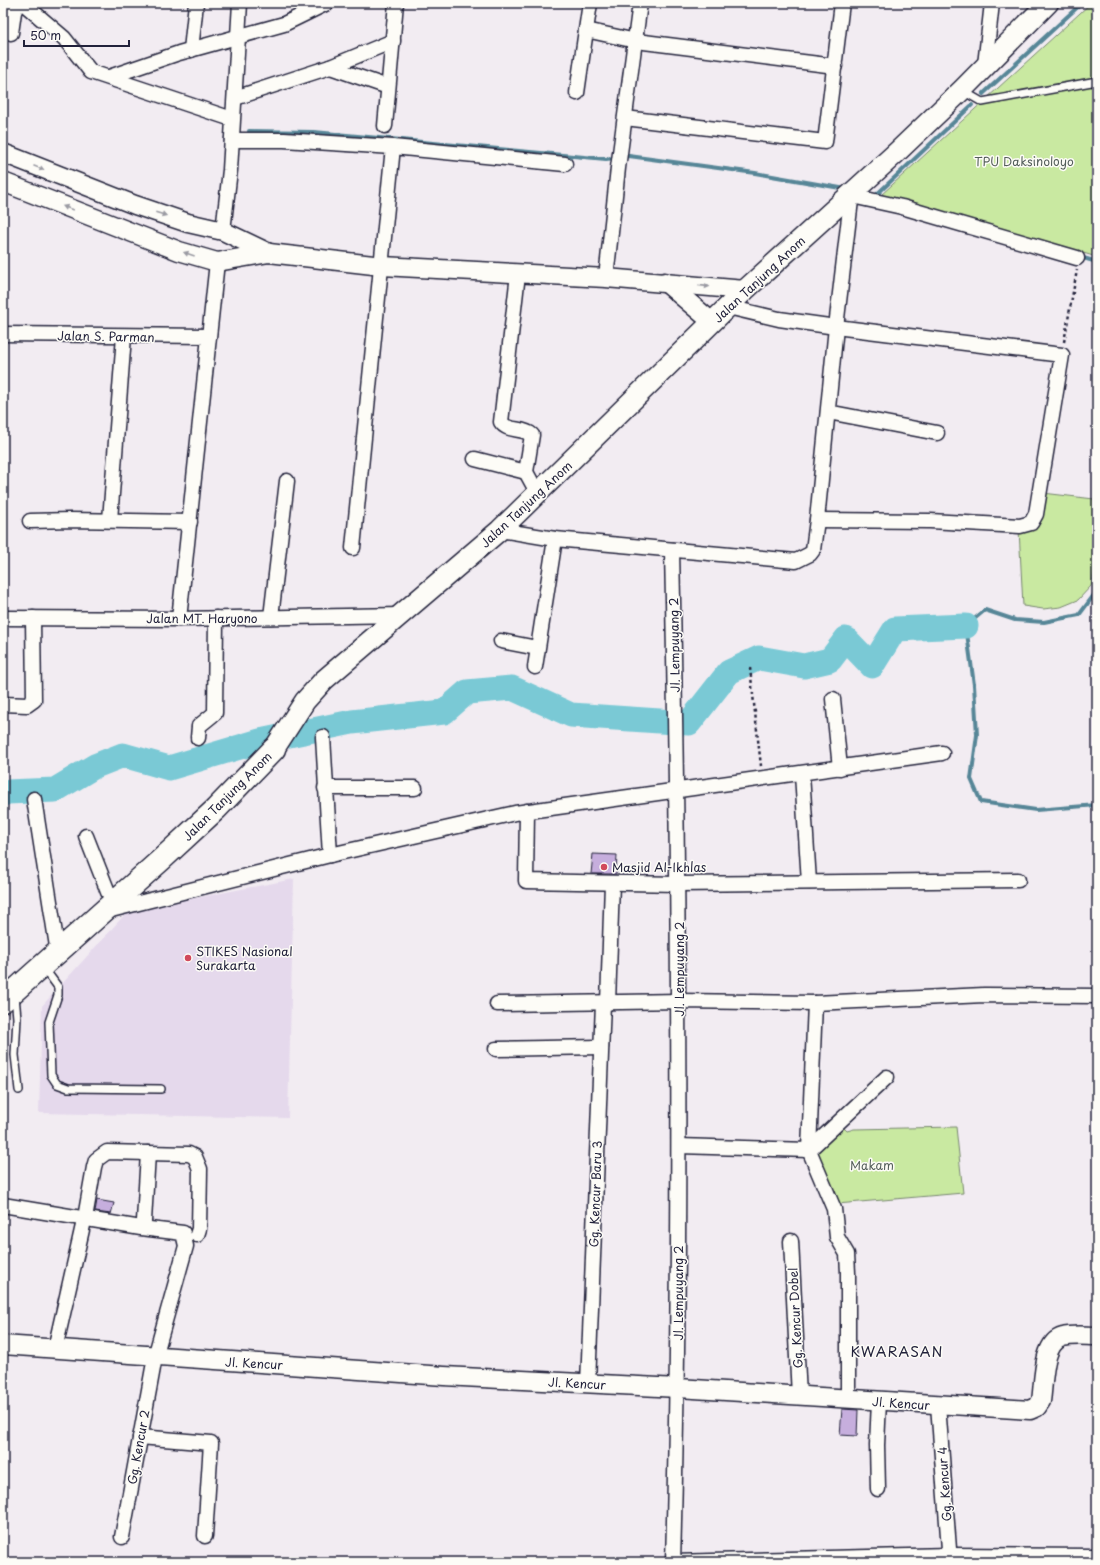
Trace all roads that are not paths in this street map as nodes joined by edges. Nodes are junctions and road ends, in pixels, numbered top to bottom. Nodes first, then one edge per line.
1 (18, 3) edge
2 (23, 3) edge
3 (196, 3) edge
4 (240, 3) edge
5 (327, 3) edge
6 (396, 3) edge
7 (590, 3) edge
8 (640, 3) edge
9 (842, 3) edge
10 (992, 3) edge
11 (1048, 3) edge
12 (586, 30) junction
13 (11, 33) dead end
14 (238, 36) junction
15 (393, 41) junction
16 (636, 41) junction
17 (191, 50) junction
18 (985, 65) junction
19 (835, 66) junction
20 (330, 67) junction
21 (109, 77) junction
22 (1097, 81) edge
23 (388, 87) junction
24 (962, 90) junction
25 (577, 94) dead end
26 (235, 98) junction
27 (625, 118) junction
28 (232, 119) junction
29 (385, 126) dead end
30 (232, 140) junction
31 (393, 147) junction
32 (3, 153) edge
33 (565, 164) dead end
34 (3, 182) edge
35 (852, 194) junction
36 (223, 231) junction
37 (269, 253) junction
38 (1076, 258) road end
39 (217, 262) junction
40 (382, 266) junction
41 (518, 274) junction
42 (606, 278) junction
43 (665, 282) junction
44 (745, 290) junction
45 (728, 307) junction
46 (712, 322) junction
47 (836, 327) junction
48 (3, 334) edge
49 (124, 336) junction
50 (209, 336) junction
51 (828, 412) junction
52 (937, 433) dead end
53 (475, 458) dead end
54 (526, 472) junction
55 (287, 481) dead end
56 (538, 494) junction
57 (110, 520) junction
58 (817, 520) junction
59 (30, 521) dead end
60 (190, 522) junction
61 (500, 530) junction
62 (555, 539) junction
63 (353, 548) dead end
64 (672, 550) junction
65 (402, 615) junction
66 (271, 617) junction
67 (3, 618) edge
68 (33, 618) junction
69 (216, 618) junction
70 (179, 619) junction
71 (501, 641) dead end
72 (538, 648) junction
73 (535, 666) dead end
74 (833, 699) dead end
75 (3, 704) edge
76 (323, 737) dead end
77 (198, 738) dead end
78 (274, 749) joint
79 (942, 753) dead end
80 (840, 768) junction
81 (802, 774) junction
82 (326, 788) junction
83 (415, 788) dead end
84 (677, 790) junction
85 (34, 799) dead end
86 (527, 811) junction
87 (86, 836) dead end
88 (330, 856) junction
89 (1018, 880) dead end
90 (809, 882) junction
91 (612, 883) junction
92 (678, 884) junction
93 (110, 907) junction
94 (50, 960) junction
95 (9, 996) edge
96 (1097, 996) edge
97 (680, 1001) junction
98 (606, 1003) junction
99 (815, 1003) junction
100 (496, 1004) dead end
101 (601, 1048) junction
102 (496, 1050) dead end
103 (887, 1077) dead end
104 (161, 1089) dead end
105 (19, 1090) dead end
106 (679, 1146) junction
107 (809, 1150) junction
108 (148, 1153) junction
109 (3, 1205) edge
110 (85, 1217) junction
111 (144, 1221) dead end
112 (197, 1235) dead end
113 (791, 1241) dead end
114 (1097, 1336) edge
115 (3, 1345) edge
116 (55, 1349) junction
117 (155, 1356) junction
118 (588, 1384) junction
119 (678, 1388) junction
120 (799, 1396) junction
121 (848, 1399) junction
122 (879, 1401) junction
123 (938, 1405) junction
124 (140, 1437) junction
125 (877, 1489) dead end
126 (205, 1536) dead end
127 (122, 1537) dead end
128 (1097, 1556) edge
129 (950, 1558) edge
130 (673, 1562) edge

1 - 13 street
2 - 21 street
3 - 17 street
4 - 14 street
5 - 14 street
6 - 15 street
7 - 12 street
8 - 16 street
9 - 19 street
10 - 18 street
11 - 18 main road, Jalan Tanjung Anom
12 - 16 street
12 - 25 street
14 - 17 street
14 - 26 street
15 - 20 street
15 - 23 street
16 - 19 street
16 - 27 street
17 - 21 street
18 - 24 main road, Jalan Tanjung Anom
19 - 27 street
20 - 23 street
20 - 26 street
21 - 28 street
22 - 24 lane
23 - 29 street
24 - 35 main road, Jalan Tanjung Anom
26 - 28 street
27 - 42 street
28 - 30 street
30 - 31 street
30 - 36 street
31 - 33 street
31 - 40 street
32 -> 36 street
39 -> 34 street
35 - 38 street
35 - 44 main road, Jalan Tanjung Anom
35 - 47 street
36 - 37 street
36 - 39 street
37 - 39 street
37 - 40 street
39 - 50 street
40 - 41 street
40 - 63 street
41 - 42 street
41 - 54 street
42 - 43 street
43 -> 44 street
43 - 46 street
44 - 45 main road, Jalan Tanjung Anom
45 - 46 main road, Jalan Tanjung Anom
45 - 47 street
46 - 56 main road, Jalan Tanjung Anom
47 - 51 street
47 - 58 street
48 - 49 street, Jalan S. Parman
49 - 50 street, Jalan S. Parman
49 - 57 street
50 - 60 street
51 - 52 street
51 - 58 street
53 - 54 street
54 - 56 street
55 - 66 street
56 - 61 main road, Jalan Tanjung Anom
57 - 59 street
57 - 60 street
58 - 64 street
60 - 70 street
61 - 62 street
61 - 65 main road, Jalan Tanjung Anom
62 - 64 street
62 - 72 street
64 - 84 street, Jl. Lempuyang 2
65 - 66 street, Jalan MT. Haryono
65 - 78 main road, Jalan Tanjung Anom
66 - 69 street, Jalan MT. Haryono
67 - 68 street, Jalan MT. Haryono
68 - 70 street, Jalan MT. Haryono
68 - 75 street
69 - 70 street, Jalan MT. Haryono
69 - 77 street
71 - 72 street
72 - 73 street
74 - 80 street
76 - 82 street
78 - 93 main road, Jalan Tanjung Anom
79 - 80 street
80 - 81 street
81 - 84 street
81 - 90 street
82 - 83 street
82 - 88 street
84 - 86 street
84 - 92 street, Jl. Lempuyang 2
85 - 94 street
86 - 88 street
86 - 91 street
87 - 93 street
88 - 93 street
89 - 90 street
90 - 92 street
91 - 92 street
91 - 98 street, Gg. Kencur Baru 3
92 - 97 street, Jl. Lempuyang 2
93 - 94 main road, Jalan Tanjung Anom
94 - 95 main road, Jalan Tanjung Anom
94 - 104 lane
95 - 105 lane
96 - 99 street
97 - 98 street
97 - 99 street
97 - 106 street, Jl. Lempuyang 2
98 - 100 street
98 - 101 street, Gg. Kencur Baru 3
99 - 107 street
101 - 102 street
101 - 118 street, Gg. Kencur Baru 3
103 - 107 street
106 - 107 street
106 - 119 street, Jl. Lempuyang 2
107 - 121 street
108 - 110 street
108 - 111 street
108 - 112 street
109 - 110 street
110 - 116 street
110 - 117 street, Gg. Kencur 2
113 - 120 street, Gg. Kencur Dobel
114 - 123 street, Jl. Kencur
115 - 116 street, Jl. Kencur
116 - 117 street, Jl. Kencur
117 - 118 street, Jl. Kencur
117 - 124 street, Gg. Kencur 2
118 - 119 street, Jl. Kencur
119 - 120 street, Jl. Kencur
119 - 130 street, Jl. Lempuyang 2
120 - 121 street, Jl. Kencur
121 - 122 street, Jl. Kencur
122 - 123 street, Jl. Kencur
122 - 125 street
123 - 129 street, Gg. Kencur 4
124 - 126 street
124 - 127 street, Gg. Kencur 2
128 - 129 street
129 - 130 street

